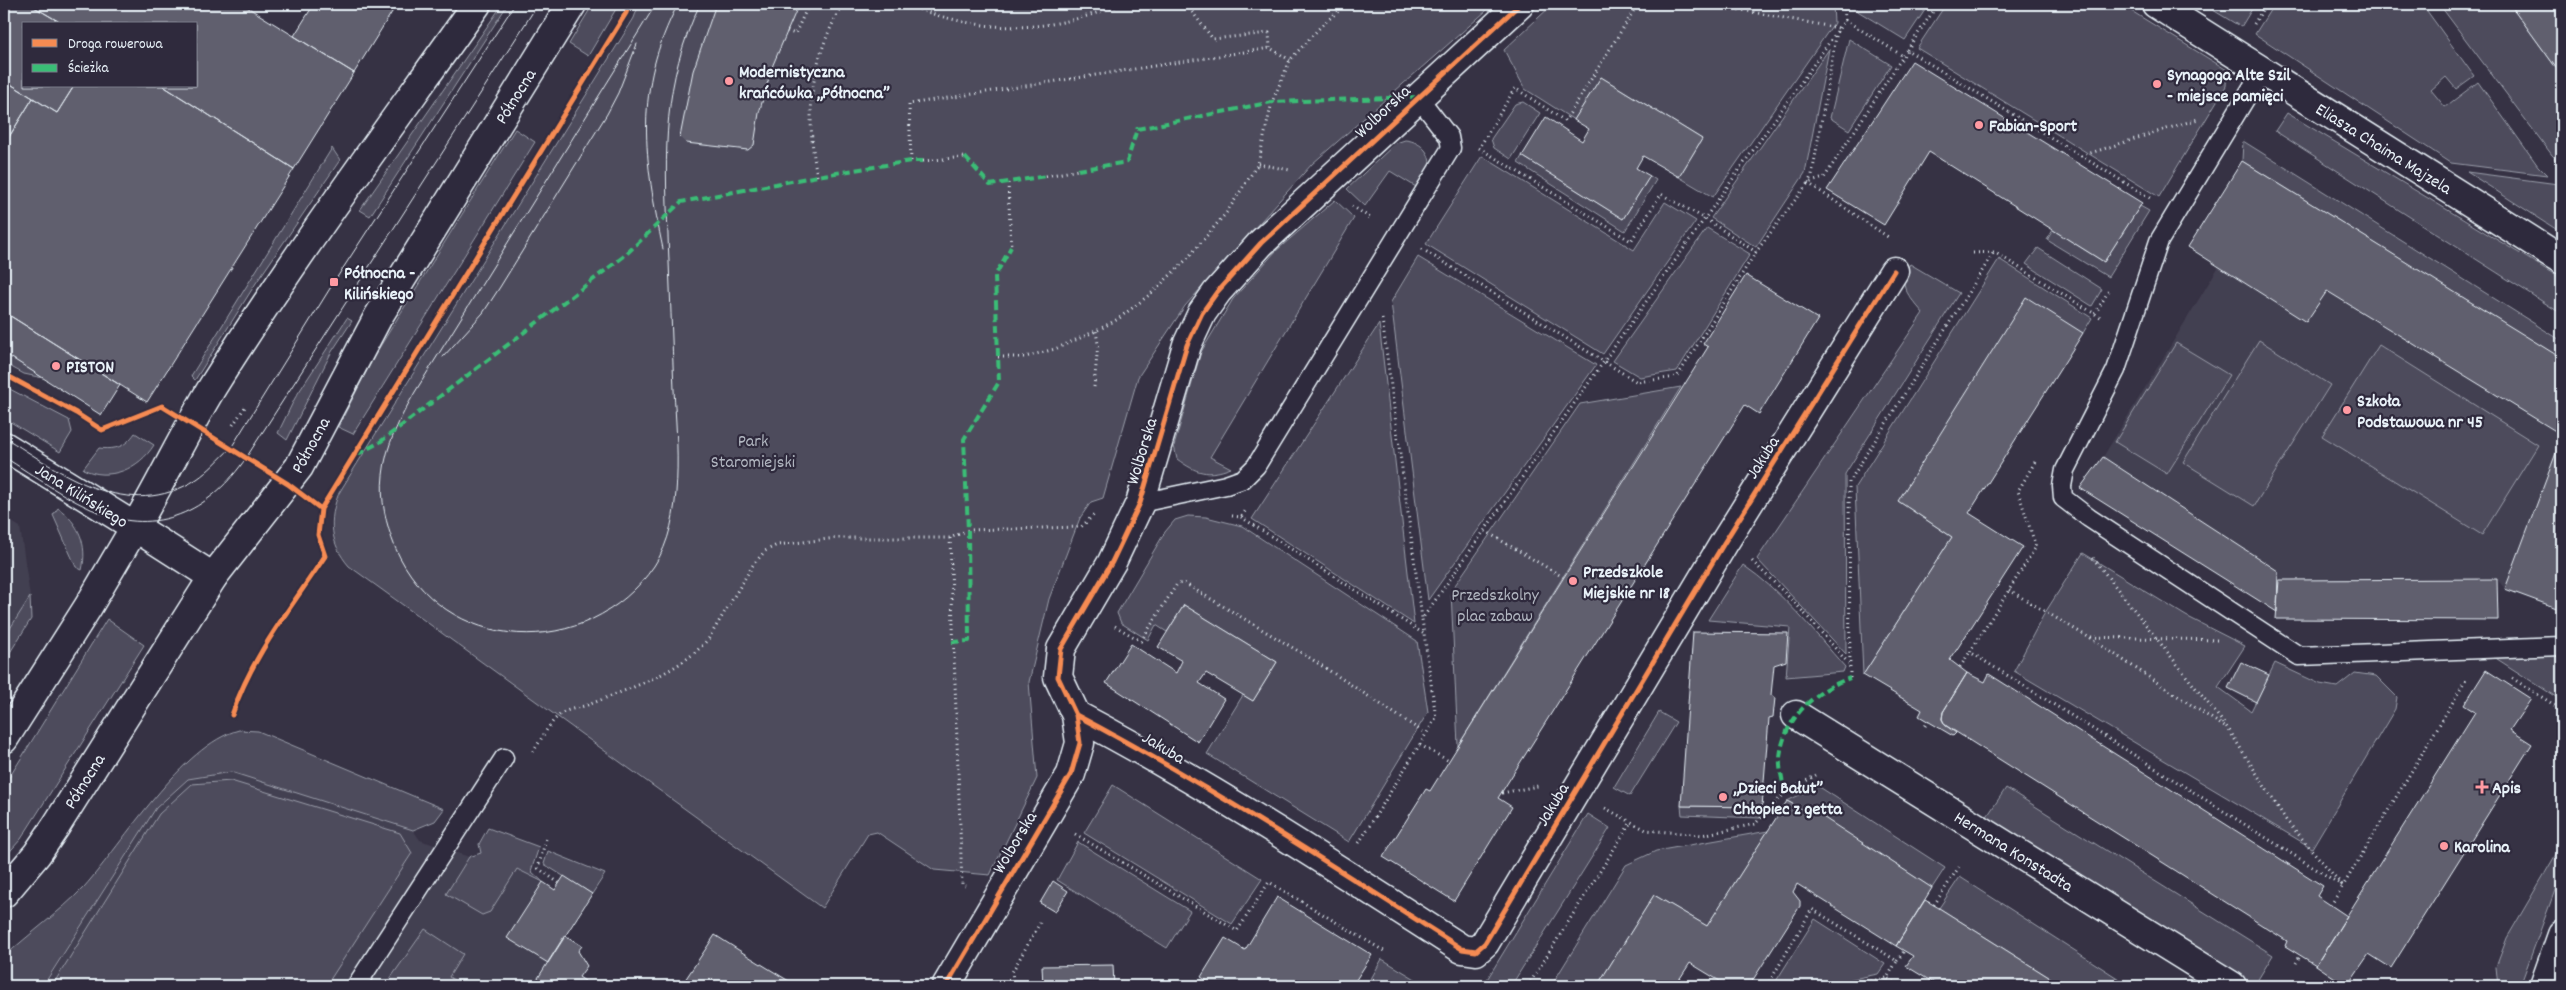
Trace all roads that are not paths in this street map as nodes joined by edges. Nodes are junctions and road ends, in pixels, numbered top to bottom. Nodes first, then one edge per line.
1 (477, 4) edge
2 (572, 4) edge
3 (1520, 4) edge
4 (2156, 4) edge
5 (2262, 71) junction
6 (1418, 96) junction
7 (2562, 260) edge
8 (1894, 271) dead end
9 (4, 446) edge
10 (1140, 503) junction
11 (134, 528) junction
12 (213, 577) junction
13 (2562, 646) edge
14 (1076, 715) junction
15 (1796, 715) dead end
16 (4, 739) edge
17 (504, 758) dead end
18 (4, 893) edge
19 (2562, 935) edge
20 (356, 986) edge
21 (946, 986) edge
22 (2232, 986) edge
23 (2544, 986) edge

1 - 11 street
2 - 12 street, Północna
3 - 6 street, Wolborska
4 - 5 street, Eliasza Chaima Majzela
5 - 7 street, Eliasza Chaima Majzela
5 - 13 lane
6 - 10 street, Wolborska
6 - 10 lane
8 - 14 street, Jakuba
9 - 11 street, Jana Kilińskiego
10 - 14 street, Wolborska
11 - 12 street, Jana Kilińskiego
11 - 16 street
12 - 18 street, Północna
14 - 21 street, Wolborska
15 - 22 street, Hermana Konstadta
17 - 20 lane
19 - 23 street

